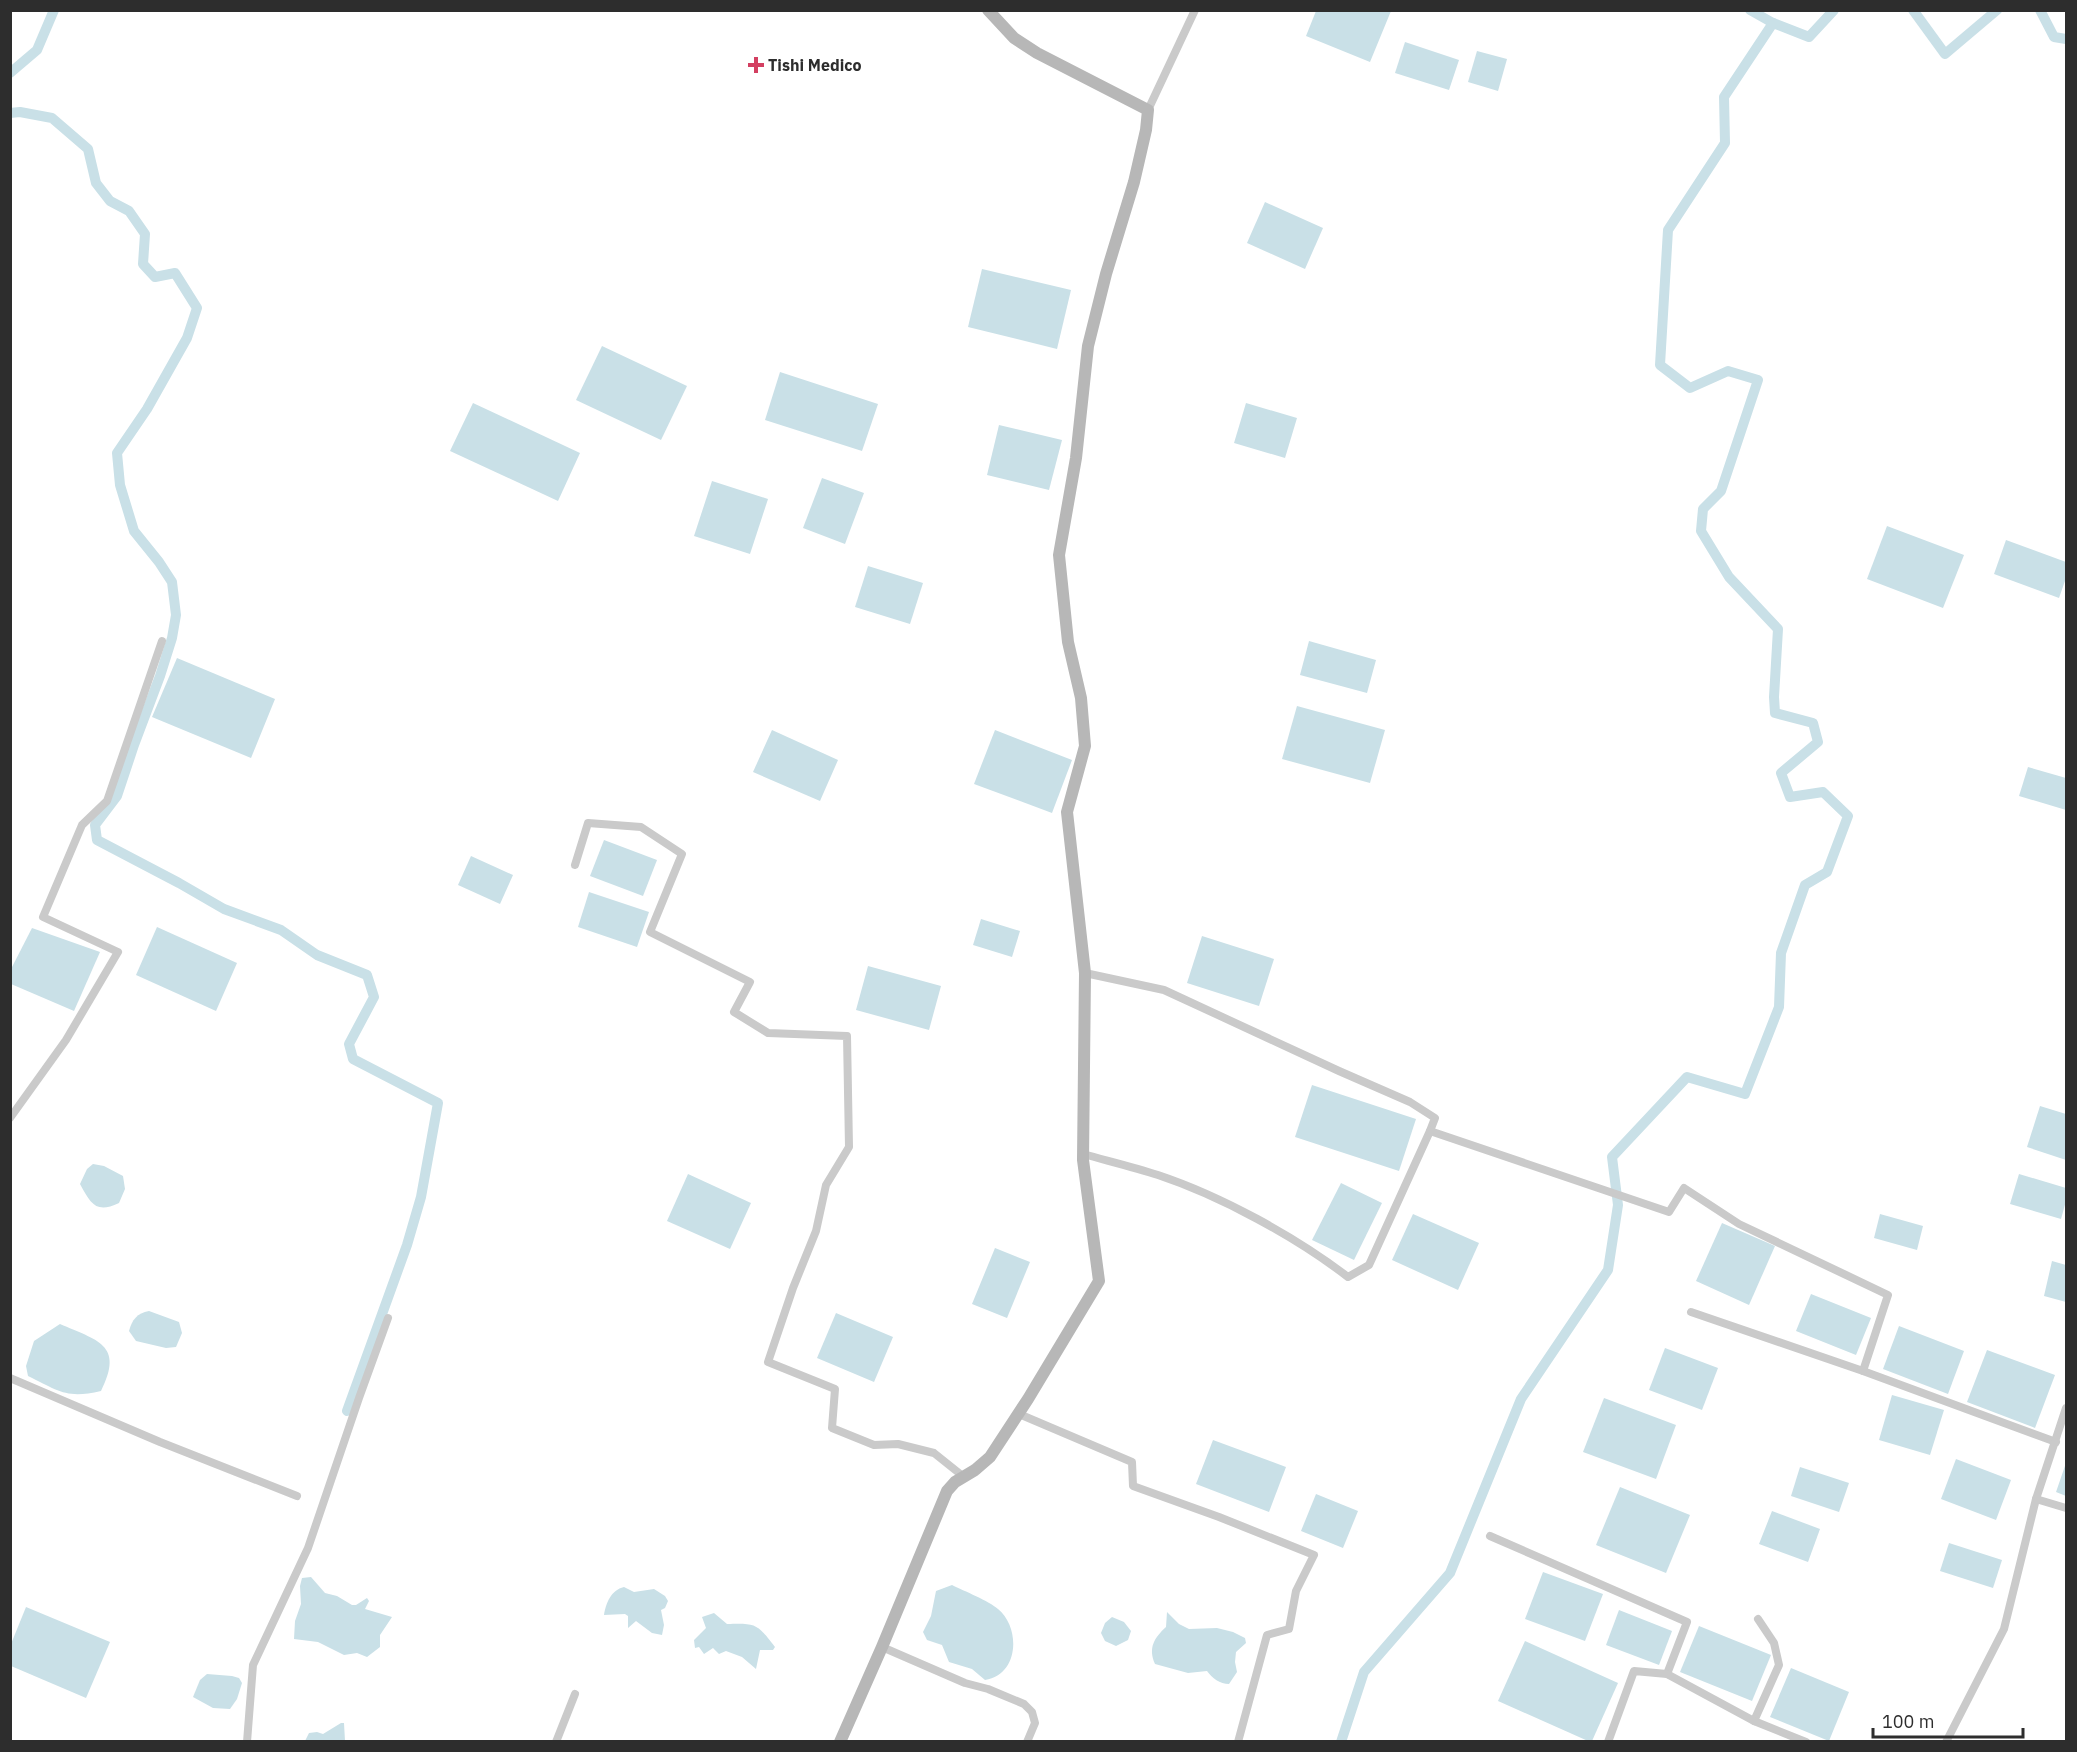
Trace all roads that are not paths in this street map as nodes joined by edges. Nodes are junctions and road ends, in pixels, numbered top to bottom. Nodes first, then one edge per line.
1 (988, 10) edge
2 (1195, 10) edge
3 (1148, 110) junction
4 (162, 641) dead end
5 (575, 865) dead end
6 (1086, 973) junction
7 (10, 1118) edge
8 (1430, 1131) junction
9 (1083, 1154) junction
10 (1691, 1312) dead end
11 (388, 1318) dead end
12 (1863, 1371) junction
13 (10, 1378) edge
14 (2067, 1408) edge
15 (1019, 1414) junction
16 (2065, 1421) edge
17 (2056, 1442) junction
18 (964, 1477) junction
19 (297, 1497) dead end
20 (2036, 1498) junction
21 (2067, 1508) edge
22 (1490, 1536) dead end
23 (1758, 1619) dead end
24 (882, 1647) junction
25 (1667, 1674) junction
26 (575, 1694) dead end
27 (1754, 1721) junction
28 (247, 1742) edge
29 (556, 1742) edge
30 (840, 1742) edge
31 (1027, 1742) edge
32 (1238, 1742) edge
33 (1608, 1742) edge
34 (1806, 1742) edge
35 (1946, 1742) edge

1 - 3 street
2 - 3 street
3 - 6 street
4 - 7 street
5 - 18 street
6 - 8 street
6 - 9 street
8 - 9 street
8 - 12 street
9 - 15 street
10 - 12 street
11 - 28 street
12 - 17 street
13 - 19 street
14 - 16 street
15 - 18 street
15 - 32 street
16 - 17 street
17 - 20 street
18 - 24 street
20 - 21 street
20 - 35 street
22 - 25 street
23 - 27 street
24 - 30 street
24 - 31 street
25 - 27 street
25 - 33 street
26 - 29 street
27 - 34 street

